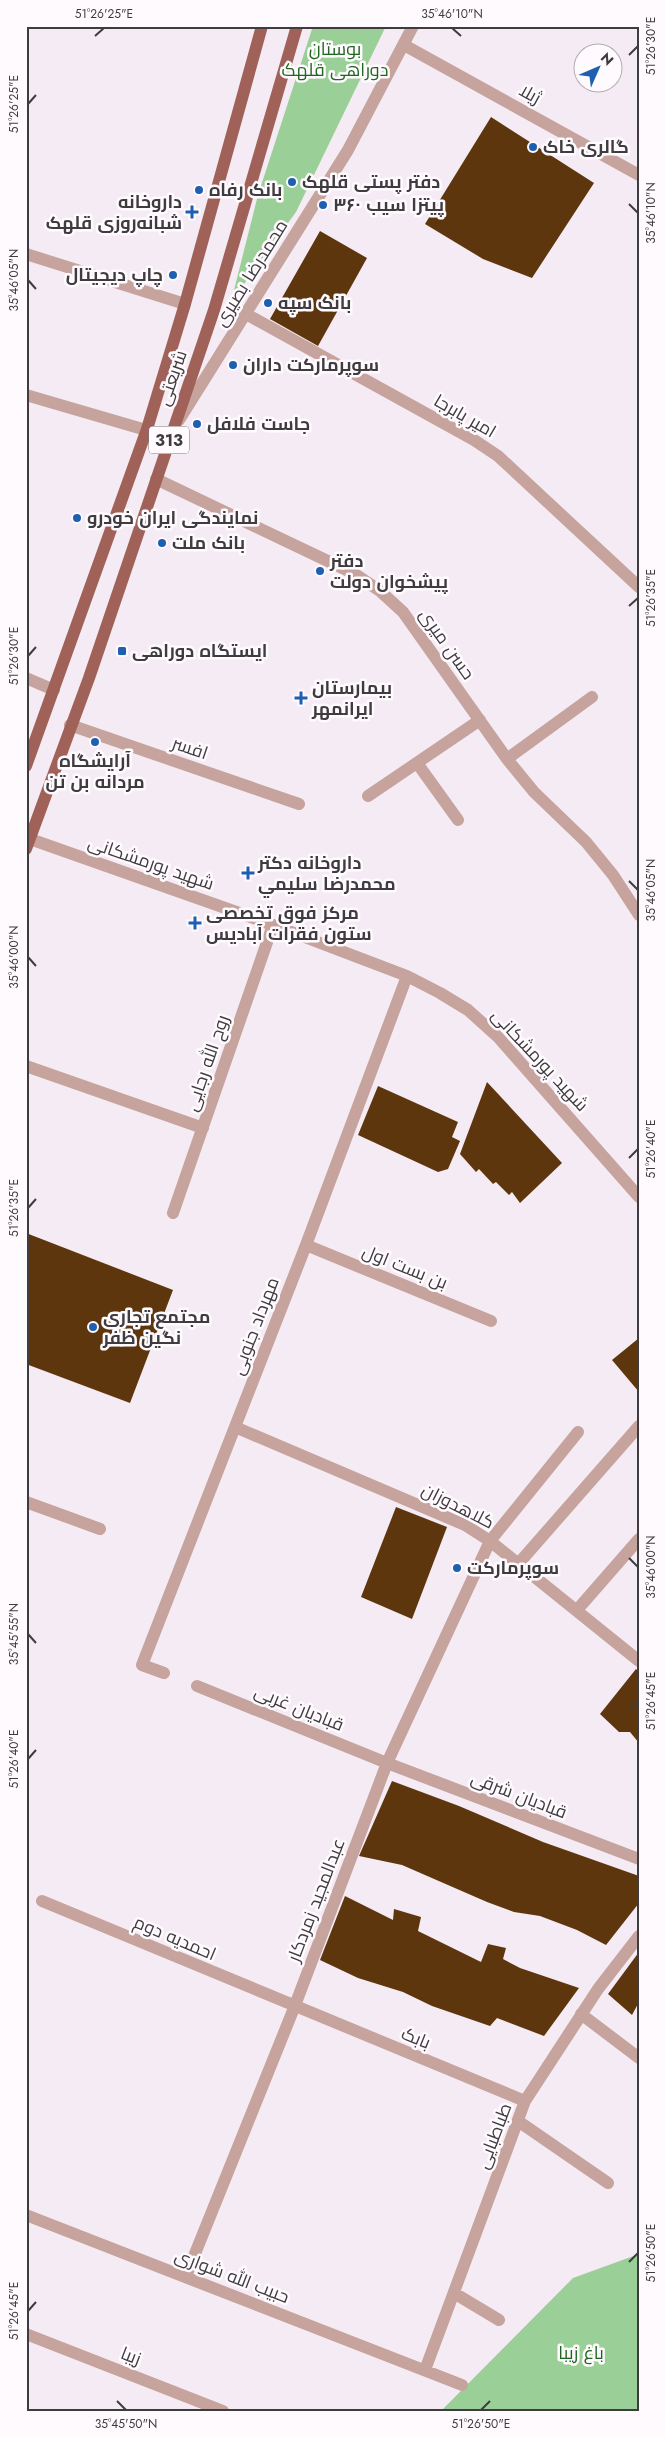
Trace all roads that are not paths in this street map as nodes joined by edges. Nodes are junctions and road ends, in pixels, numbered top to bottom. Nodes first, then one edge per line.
1 (262, 26) edge
2 (297, 26) edge
3 (413, 26) edge
4 (404, 45) junction
5 (639, 175) edge
6 (26, 254) edge
7 (185, 304) junction
8 (246, 314) junction
9 (26, 395) edge
10 (147, 429) junction
11 (172, 434) junction
12 (156, 479) junction
13 (639, 587) edge
14 (26, 678) edge
15 (54, 690) junction
16 (592, 697) dead end
17 (480, 720) junction
18 (70, 726) junction
19 (507, 759) junction
20 (417, 763) junction
21 (26, 766) edge
22 (368, 796) dead end
23 (299, 804) dead end
24 (458, 820) dead end
25 (28, 844) edge
26 (639, 915) edge
27 (274, 925) junction
28 (406, 976) junction
29 (26, 1066) edge
30 (203, 1128) junction
31 (639, 1197) edge
32 (173, 1213) dead end
33 (306, 1245) junction
34 (491, 1321) dead end
35 (639, 1426) edge
36 (235, 1427) junction
37 (578, 1432) dead end
38 (26, 1502) edge
39 (100, 1529) dead end
40 (639, 1539) edge
41 (490, 1540) junction
42 (519, 1563) junction
43 (577, 1610) junction
44 (639, 1661) edge
45 (164, 1673) dead end
46 (196, 1686) dead end
47 (387, 1763) junction
48 (639, 1859) edge
49 (42, 1901) dead end
50 (639, 1936) edge
51 (294, 2008) junction
52 (581, 2014) junction
53 (639, 2058) edge
54 (525, 2101) junction
55 (518, 2121) junction
56 (608, 2183) dead end
57 (26, 2215) edge
58 (186, 2276) junction
59 (454, 2293) junction
60 (499, 2320) dead end
61 (26, 2334) edge
62 (425, 2370) junction
63 (462, 2385) dead end
64 (223, 2411) edge

1 - 7 main road, شریعتی / 313
2 - 11 main road, شریعتی / 313
3 - 4 street, محمدرضا بصیری
4 - 5 street, ژیلا
4 - 8 street, محمدرضا بصیری
6 - 7 street
7 - 10 main road, شریعتی / 313
8 - 11 street, محمدرضا بصیری
8 - 13 street, امیر پابرجا
9 - 10 street
10 - 11 street
10 - 15 main road, شریعتی / 313
11 - 12 main road, شریعتی / 313
12 - 17 street, حسن میری
12 - 18 main road, شریعتی / 313
14 - 15 street
15 - 21 main road, شریعتی / 313
16 - 19 street
17 - 19 street, حسن میری
17 - 20 street
18 - 23 street, افسر
18 - 25 main road, شریعتی / 313
19 - 26 street, حسن میری
20 - 22 street
20 - 24 street
25 - 27 street, شهید پورمشکانی
27 - 28 street, شهید پورمشکانی
27 - 30 street, روح الله رجایی
28 - 31 street, شهید پورمشکانی
28 - 33 street, مهرداد جنوبی
29 - 30 street
30 - 32 street, روح الله رجایی
33 - 34 street, بن بست اول
33 - 36 street, مهرداد جنوبی
35 - 42 street
36 - 41 street, کلاهدوزان
36 - 45 street, مهرداد جنوبی
37 - 41 street, عبدالمجید زمردکار
38 - 39 street
40 - 43 street
41 - 42 street, کلاهدوزان
41 - 47 street, عبدالمجید زمردکار
42 - 43 street, کلاهدوزان
43 - 44 street, کلاهدوزان
46 - 47 street, قبادیان غربی
47 - 48 street, قبادیان شرقی
47 - 51 street, عبدالمجید زمردکار
49 - 51 street, احمدیه دوم
50 - 52 street, طباطبایی
51 - 54 street, بابک
51 - 58 street, عبدالمجید زمردکار
52 - 53 street
52 - 54 street, طباطبایی
54 - 55 street, طباطبایی
55 - 56 street
55 - 59 street, طباطبایی
57 - 58 street, حبیب الله شواری
58 - 62 street, حبیب الله شواری
59 - 60 street
59 - 62 street, طباطبایی
61 - 64 street, زیبا
62 - 63 street, حبیب الله شواری

